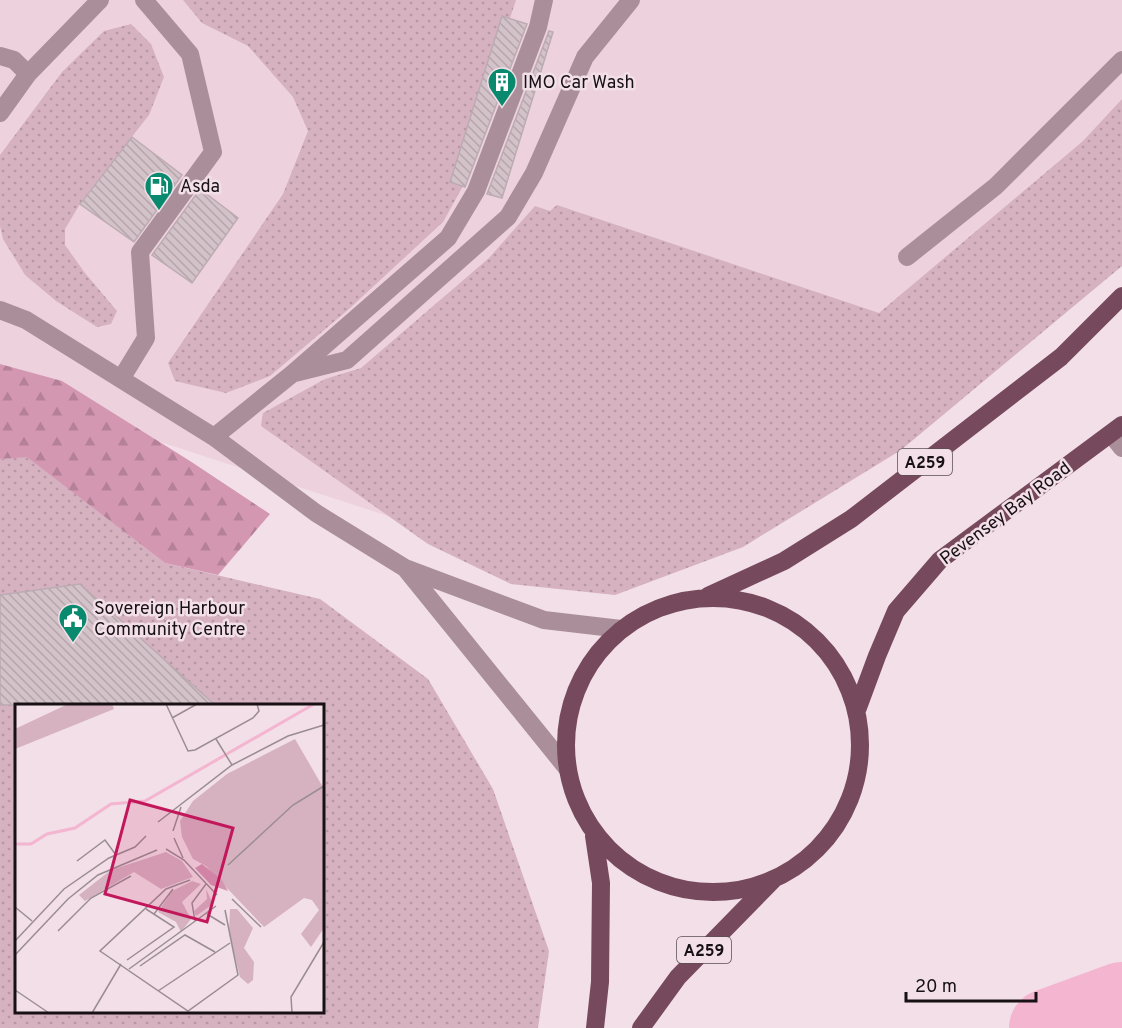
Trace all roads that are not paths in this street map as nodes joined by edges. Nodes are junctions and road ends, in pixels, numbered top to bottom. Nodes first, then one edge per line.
1 (99, 0) edge
2 (144, 0) edge
3 (544, 0) edge
4 (631, 0) edge
5 (0, 56) edge
6 (1122, 60) edge
7 (28, 74) junction
8 (0, 112) edge
9 (908, 257) dead end
10 (1122, 296) edge
11 (0, 310) edge
12 (292, 374) junction
13 (122, 379) junction
14 (1118, 436) edge
15 (214, 437) junction
16 (405, 568) junction
17 (706, 596) junction
18 (621, 629) junction
19 (857, 710) junction
20 (566, 768) junction
21 (594, 836) junction
22 (774, 879) junction
23 (595, 1028) edge
24 (641, 1028) edge

1 - 7 lane
2 - 13 lane
3 - 12 lane
4 - 12 lane
5 - 7 lane
6 - 9 lane
7 - 8 lane
10 - 17 main road, A259
11 - 13 lane
12 - 15 lane
13 - 15 lane
14 - 19 main road, Pevensey Bay Road
15 - 16 lane
16 - 18 lane
16 - 20 lane
17 - 18 main road
17 - 19 main road
18 - 20 main road
19 - 22 main road
20 - 21 main road
21 - 22 main road
21 - 23 main road
22 - 24 main road, A259

